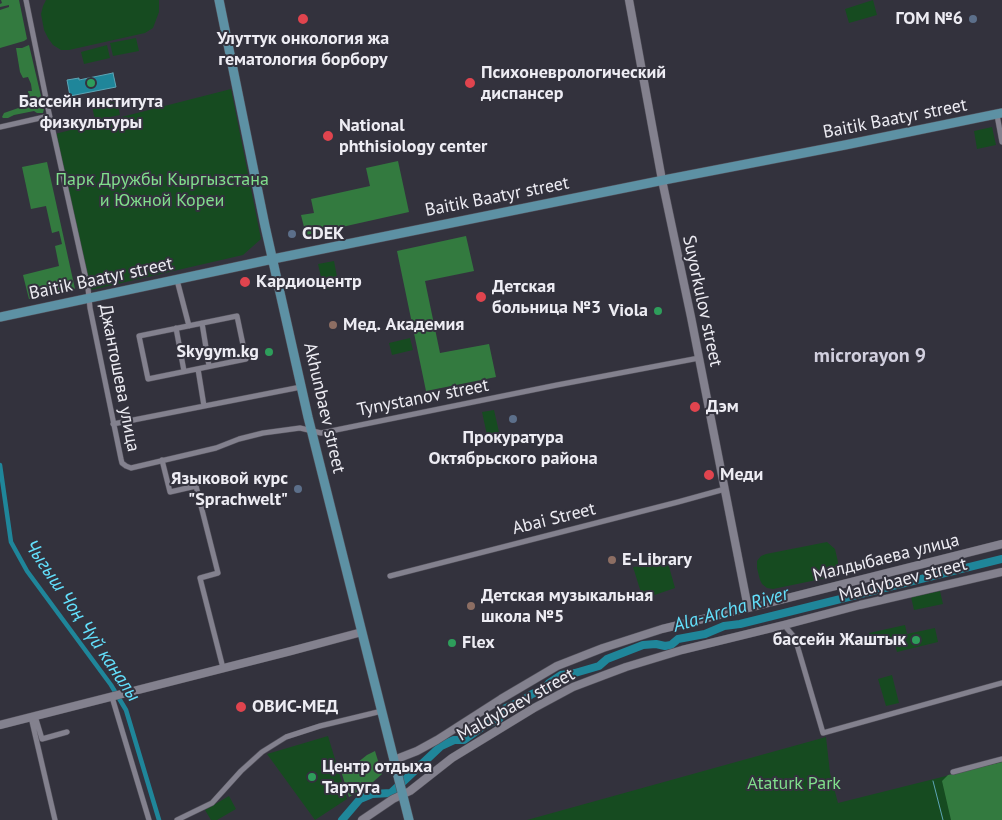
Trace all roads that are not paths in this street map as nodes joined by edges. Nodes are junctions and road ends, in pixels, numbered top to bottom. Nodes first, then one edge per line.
1 (26, 0) edge
2 (219, 0) edge
3 (629, 0) edge
4 (1000, 114) edge
5 (49, 116) junction
6 (0, 127) edge
7 (1002, 142) edge
8 (662, 180) junction
9 (273, 260) junction
10 (178, 280) junction
11 (89, 298) junction
12 (0, 317) edge
13 (202, 323) junction
14 (189, 326) junction
15 (176, 328) junction
16 (699, 358) junction
17 (209, 366) junction
18 (198, 369) junction
19 (184, 371) junction
20 (301, 387) junction
21 (204, 406) junction
22 (113, 424) junction
23 (312, 432) junction
24 (162, 460) junction
25 (126, 466) joint
26 (725, 489) junction
27 (1002, 544) edge
28 (1002, 572) edge
29 (390, 576) dead end
30 (748, 608) junction
31 (784, 625) junction
32 (362, 632) junction
33 (223, 668) junction
34 (1002, 683) edge
35 (116, 695) junction
36 (382, 711) junction
37 (33, 716) junction
38 (0, 725) edge
39 (67, 732) dead end
40 (1002, 759) edge
41 (395, 764) junction
42 (953, 772) dead end
43 (402, 792) junction
44 (56, 820) edge
45 (149, 820) edge
46 (177, 820) edge
47 (362, 820) edge
48 (409, 820) edge

1 - 5 street, Джантошева улица
2 - 9 main road, Akhunbaev street
3 - 8 street, Suyorkulov street
4 - 7 street
4 - 8 main road, Baitik Baatyr street
5 - 6 street
5 - 11 street, Джантошева улица
8 - 9 main road, Baitik Baatyr street
8 - 16 street, Suyorkulov street
9 - 10 main road, Baitik Baatyr street
9 - 20 main road, Akhunbaev street
10 - 11 main road, Baitik Baatyr street
10 - 14 street
11 - 12 main road, Baitik Baatyr street
11 - 22 street, Джантошева улица
13 - 14 street
13 - 17 street
13 - 17 street
14 - 15 street
15 - 19 street
15 - 19 street
16 - 23 street, Tynystanov street
16 - 26 street, Suyorkulov street
17 - 18 street
18 - 19 street
18 - 21 street
20 - 21 street
20 - 23 main road, Akhunbaev street
21 - 22 street
22 - 25 street, Джантошева улица
23 - 24 street, Tynystanov street
23 - 32 main road, Akhunbaev street
24 - 25 street, Tynystanov street
24 - 33 street
26 - 29 street, Abai Street
26 - 30 street, Suyorkulov street
27 - 30 street, Малдыбаева улица
28 - 31 street, Maldybaev street
30 - 41 street, Maldybaev street
31 - 34 street
31 - 43 street, Maldybaev street
32 - 33 street
32 - 36 main road, Akhunbaev street
33 - 35 street
35 - 37 street
35 - 45 street
36 - 41 main road, Akhunbaev street
36 - 46 street
37 - 38 street
37 - 39 street
37 - 44 street
40 - 42 street
41 - 43 main road, Akhunbaev street
43 - 47 street
43 - 48 main road, Akhunbaev street

